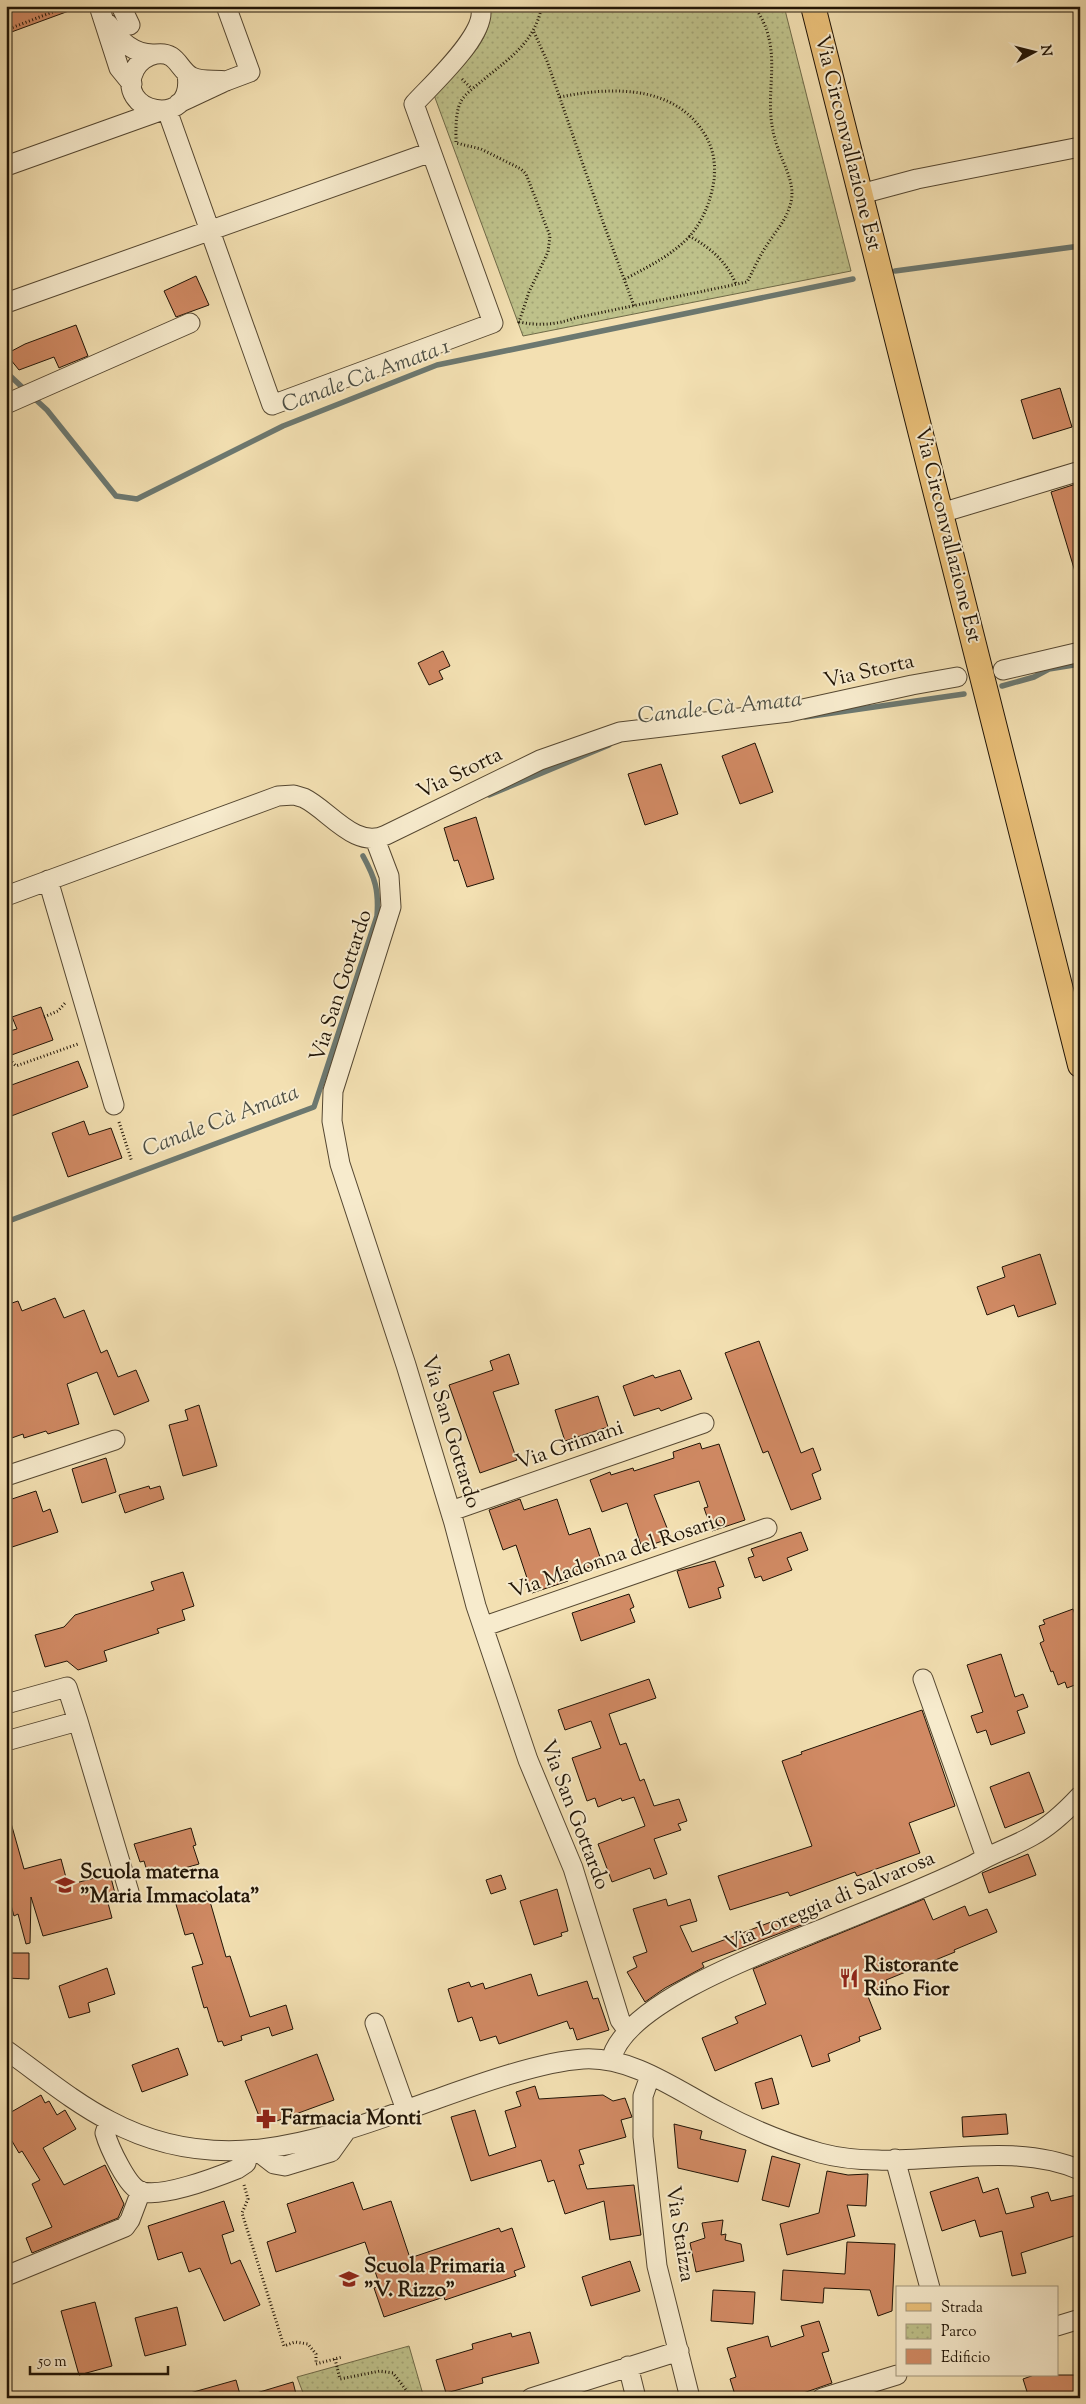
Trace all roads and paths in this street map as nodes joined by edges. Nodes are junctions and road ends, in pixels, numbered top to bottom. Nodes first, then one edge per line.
1 (68, 6) edge
2 (121, 6) edge
3 (226, 6) edge
4 (480, 6) edge
5 (542, 6) edge
6 (754, 6) edge
7 (813, 6) edge
8 (100, 8) edge
9 (130, 25) dead end
10 (6, 30) edge
11 (534, 32) junction
12 (155, 54) junction
13 (187, 74) junction
14 (226, 81) junction
15 (132, 89) junction
16 (560, 97) junction
17 (169, 108) junction
18 (114, 127) junction
19 (1080, 147) edge
20 (431, 152) junction
21 (6, 166) edge
22 (861, 194) junction
23 (210, 231) junction
24 (689, 236) junction
25 (625, 279) junction
26 (736, 284) junction
27 (6, 303) edge
28 (634, 306) junction
29 (190, 323) dead end
30 (6, 404) edge
31 (1080, 471) edge
32 (941, 513) junction
33 (1080, 652) edge
34 (1003, 670) dead end
35 (957, 677) dead end
36 (375, 839) junction
37 (48, 880) junction
38 (6, 896) edge
39 (82, 995) junction
40 (44, 1017) dead end
41 (94, 1038) junction
42 (7, 1057) edge
43 (1080, 1065) edge
44 (114, 1105) joint
45 (132, 1162) dead end
46 (704, 1423) dead end
47 (115, 1440) dead end
48 (6, 1476) edge
49 (451, 1511) junction
50 (767, 1528) dead end
51 (484, 1626) junction
52 (923, 1679) dead end
53 (6, 1704) edge
54 (78, 1721) junction
55 (6, 1741) edge
56 (1080, 1796) edge
57 (986, 1857) junction
58 (129, 1892) dead end
59 (374, 2023) dead end
60 (628, 2031) junction
61 (6, 2050) edge
62 (611, 2061) junction
63 (650, 2076) junction
64 (406, 2110) junction
65 (109, 2121) junction
66 (252, 2151) junction
67 (895, 2159) junction
68 (238, 2168) junction
69 (1080, 2170) edge
70 (141, 2191) junction
71 (6, 2276) edge
72 (929, 2286) edge
73 (1080, 2319) edge
74 (1058, 2326) edge
75 (679, 2351) junction
76 (342, 2357) dead end
77 (335, 2359) junction
78 (628, 2366) junction
79 (896, 2375) edge
80 (542, 2396) edge
81 (409, 2398) edge
82 (636, 2398) edge
83 (690, 2398) edge
84 (822, 2398) edge

1 - 10 path
2 - 9 street
3 - 14 street
4 - 20 street
5 - 11 path
6 - 26 path
7 - 22 main road, Via Circonvallazione Est
8 - 12 street
8 - 15 street
11 - 16 path
11 - 28 path
12 - 13 street
12 - 15 street
13 - 14 street
13 - 17 street
14 - 17 street
15 - 17 street
15 - 18 street
16 - 24 path
16 - 25 path
17 - 18 street
17 - 23 street
18 - 21 street
19 - 22 street
20 - 23 street
20 - 23 street
22 - 32 main road, Via Circonvallazione Est
23 - 27 street
24 - 25 path
24 - 26 path
25 - 28 path
26 - 28 path
29 - 30 street
31 - 32 street
32 - 43 main road, Via Circonvallazione Est
33 - 34 street
35 - 36 street, Via Storta
36 - 37 street
36 - 49 street, Via San Gottardo
37 - 38 street
37 - 39 street
39 - 40 path
39 - 41 street
41 - 42 path
41 - 44 street
44 - 45 path
46 - 49 street, Via Grimani
47 - 48 street
49 - 51 street, Via San Gottardo
50 - 51 street, Via Madonna del Rosario
51 - 60 street, Via San Gottardo
52 - 57 street
53 - 54 street
54 - 55 street
54 - 58 street
56 - 57 street, Via Loreggia di Salvarosa
57 - 60 street, Via Loreggia di Salvarosa
59 - 64 street
60 - 62 street, Via Loreggia di Salvarosa
61 - 65 street
62 - 63 street
62 - 64 street
63 - 67 street
63 - 75 street, Via Staizza
64 - 66 street
65 - 66 street
65 - 70 street
66 - 68 street
67 - 69 street
67 - 72 street
68 - 70 street
68 - 77 path
70 - 71 street
73 - 74 street
75 - 78 street
75 - 83 street, Via Staizza
76 - 77 path
77 - 81 path
78 - 80 street
78 - 82 street
79 - 84 street

